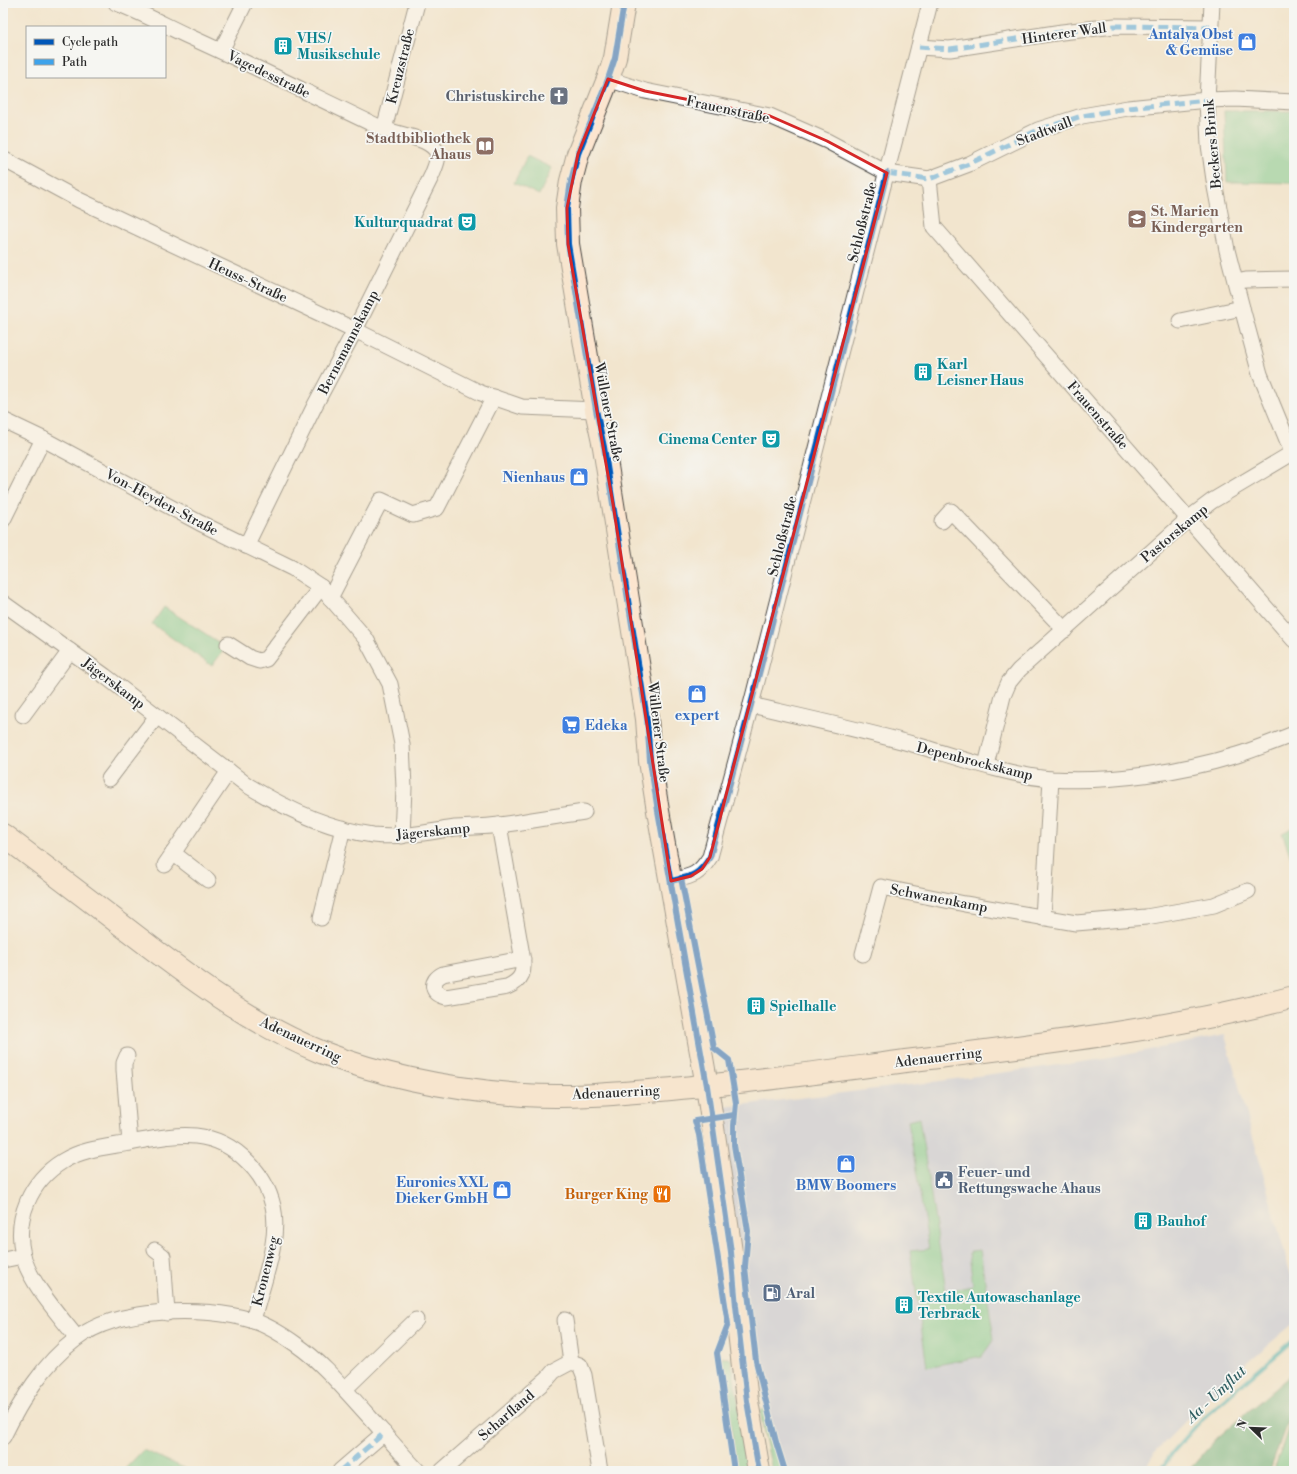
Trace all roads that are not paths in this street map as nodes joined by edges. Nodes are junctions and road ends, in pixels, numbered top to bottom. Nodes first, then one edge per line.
1 (116, 3) edge
2 (244, 3) edge
3 (417, 3) edge
4 (624, 3) edge
5 (930, 3) edge
6 (1212, 3) edge
7 (1210, 27) junction
8 (919, 47) junction
9 (221, 51) junction
10 (608, 79) junction
11 (1207, 100) junction
12 (1294, 102) edge
13 (384, 129) junction
14 (424, 142) joint
15 (3, 159) edge
16 (887, 173) junction
17 (929, 179) junction
18 (1294, 279) edge
19 (1236, 282) junction
20 (1242, 308) junction
21 (1180, 321) dead end
22 (355, 330) junction
23 (494, 397) junction
24 (596, 410) junction
25 (3, 420) edge
26 (43, 439) junction
27 (1293, 452) edge
28 (1188, 519) junction
29 (3, 520) edge
30 (942, 521) dead end
31 (246, 546) junction
32 (326, 592) junction
33 (3, 603) edge
34 (1065, 630) junction
35 (1294, 640) edge
36 (228, 644) dead end
37 (70, 651) junction
38 (751, 706) junction
39 (23, 715) dead end
40 (157, 716) junction
41 (1294, 734) edge
42 (986, 765) junction
43 (229, 771) junction
44 (1051, 779) junction
45 (109, 780) dead end
46 (584, 812) dead end
47 (499, 825) junction
48 (343, 828) junction
49 (3, 835) edge
50 (402, 836) junction
51 (208, 880) dead end
52 (671, 881) junction
53 (1248, 891) dead end
54 (321, 918) dead end
55 (1042, 918) junction
56 (863, 954) dead end
57 (523, 959) junction
58 (1294, 997) edge
59 (127, 1056) dead end
60 (707, 1086) junction
61 (130, 1143) junction
62 (154, 1250) dead end
63 (23, 1256) junction
64 (3, 1260) edge
65 (167, 1313) junction
66 (416, 1320) dead end
67 (565, 1320) dead end
68 (253, 1321) junction
69 (77, 1338) junction
70 (571, 1362) junction
71 (345, 1389) junction
72 (384, 1433) junction
73 (3, 1437) edge
74 (340, 1471) edge
75 (418, 1471) edge
76 (442, 1471) edge
77 (600, 1471) edge
78 (759, 1471) edge

1 - 9 street, Vagedesstraße
2 - 9 street
3 - 13 street, Kreuzstraße
4 - 10 main road, Wüllener Straße
5 - 8 street, Schloßstraße
6 - 7 street, Beckers Brink
7 - 8 street, Hinterer Wall
7 - 11 street, Beckers Brink
8 - 16 street, Schloßstraße
9 - 13 street, Vagedesstraße
10 - 16 street, Frauenstraße
10 - 24 main road, Wüllener Straße
11 - 12 street, Stadtwall
11 - 17 street, Stadtwall
11 - 19 street, Beckers Brink
13 - 14 street, Vagedesstraße
14 - 22 street, Bernsmannskamp
15 - 22 street, Heuss-Straße
16 - 17 street, Stadtwall
16 - 38 street, Schloßstraße
17 - 28 street, Frauenstraße
18 - 19 street
19 - 20 street, Beckers Brink
20 - 21 street
20 - 27 street, Beckers Brink
22 - 23 street, Heuss-Straße
22 - 31 street, Bernsmannskamp
23 - 24 street, Heuss-Straße
23 - 32 street
24 - 52 main road, Wüllener Straße
25 - 26 street, Von-Heyden-Straße
26 - 29 street
26 - 31 street, Von-Heyden-Straße
27 - 28 street, Pastorskamp
28 - 34 street, Pastorskamp
28 - 35 street, Frauenstraße
30 - 34 street
31 - 32 street, Von-Heyden-Straße
32 - 36 street
32 - 50 street, Von-Heyden-Straße
33 - 37 street, Jägerskamp
34 - 42 street, Pastorskamp
37 - 39 street, Jägerskamp
37 - 40 street, Jägerskamp
38 - 42 street, Depenbrockskamp
38 - 52 street, Schloßstraße
40 - 43 street, Jägerskamp
40 - 45 street, Jägerskamp
41 - 44 street, Depenbrockskamp
42 - 44 street, Depenbrockskamp
43 - 48 street, Jägerskamp
43 - 51 street
44 - 55 street
46 - 47 street, Jägerskamp
47 - 50 street, Jägerskamp
47 - 57 street
48 - 50 street, Jägerskamp
48 - 54 street
49 - 60 main road, Adenauerring
52 - 60 main road, Wüllener Straße
53 - 55 street, Schwanenkamp
55 - 56 street, Schwanenkamp
57 - 57 street
58 - 60 main road, Adenauerring
59 - 61 street
60 - 78 main road, Wüllener Straße
61 - 63 street, Kronenweg
61 - 68 street, Kronenweg
62 - 65 street
63 - 64 street
63 - 69 street, Kronenweg
65 - 68 street
65 - 69 street
66 - 71 street
67 - 70 street
68 - 71 street
69 - 73 street
70 - 76 street, Scharfland
70 - 77 street
71 - 72 street
72 - 74 street
72 - 75 street

